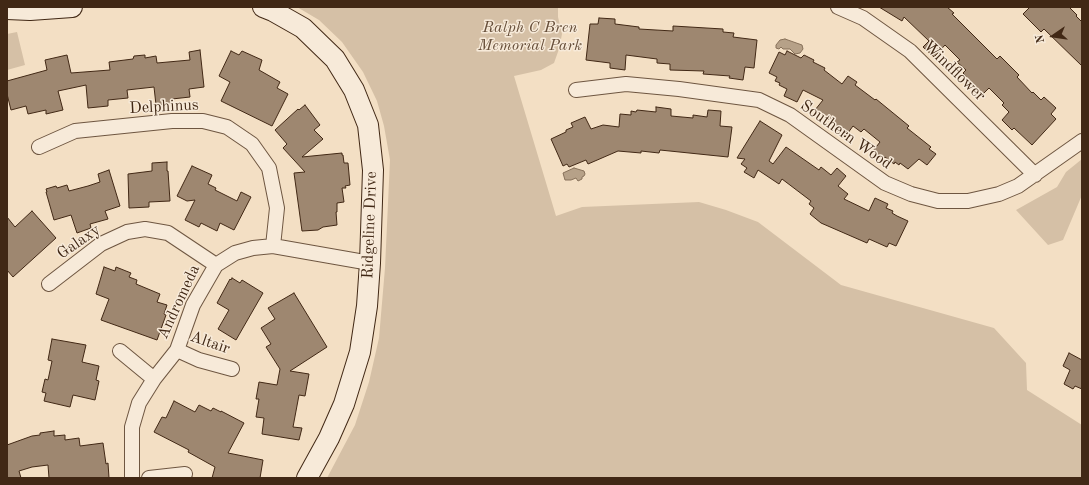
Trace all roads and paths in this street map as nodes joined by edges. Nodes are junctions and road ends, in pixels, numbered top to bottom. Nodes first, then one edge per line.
1 (72, 7) edge
2 (262, 7) edge
3 (838, 7) edge
4 (30, 8) edge
5 (7, 9) edge
6 (576, 90) dead end
7 (1082, 141) edge
8 (39, 147) dead end
9 (1035, 175) junction
10 (273, 246) junction
11 (370, 264) junction
12 (216, 265) junction
13 (49, 284) dead end
14 (177, 350) junction
15 (120, 351) dead end
16 (232, 369) dead end
17 (154, 379) junction
18 (185, 474) dead end
19 (132, 478) edge
20 (149, 478) edge
21 (307, 478) edge

1 - 4 street
2 - 11 street, Ridgeline Drive
3 - 9 street, Windflower
4 - 5 street
6 - 9 street, Southern Wood
7 - 9 street, Southern Wood
8 - 10 street, Delphinus
10 - 11 street, Andromeda
10 - 12 street, Andromeda
11 - 21 street, Ridgeline Drive
12 - 13 street, Galaxy
12 - 14 street, Andromeda
14 - 16 street, Altair
14 - 17 street, Andromeda
15 - 17 street
17 - 19 street, Andromeda
18 - 20 street

